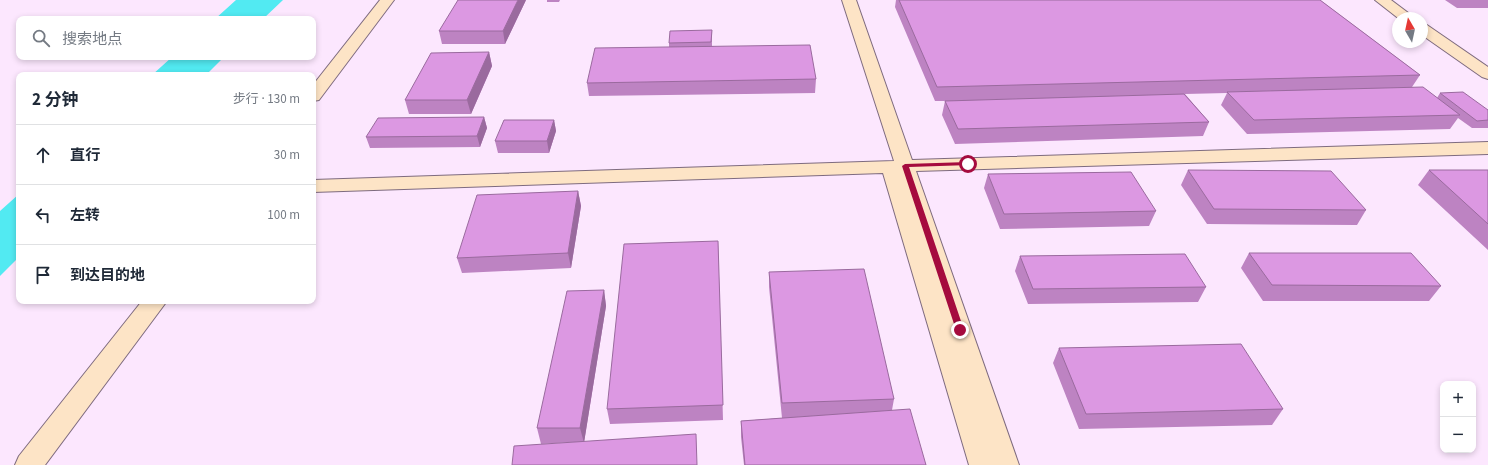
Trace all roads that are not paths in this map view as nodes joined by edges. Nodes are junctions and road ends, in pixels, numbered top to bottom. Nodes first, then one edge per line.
1 (388, 0) edge
2 (838, 0) edge
3 (849, 0) edge
4 (1382, 0) edge
5 (1399, 12) edge
6 (1428, 32) edge
7 (1488, 74) edge
8 (316, 92) edge
9 (1488, 148) edge
10 (898, 166) junction
11 (316, 186) edge
12 (153, 304) edge
13 (29, 465) edge
14 (983, 465) edge
15 (1005, 465) edge

1 - 8 street
2 - 10 street
3 - 10 street
4 - 5 street
6 - 7 street
9 - 10 street
10 - 11 street
10 - 14 street
10 - 15 street
12 - 13 street

